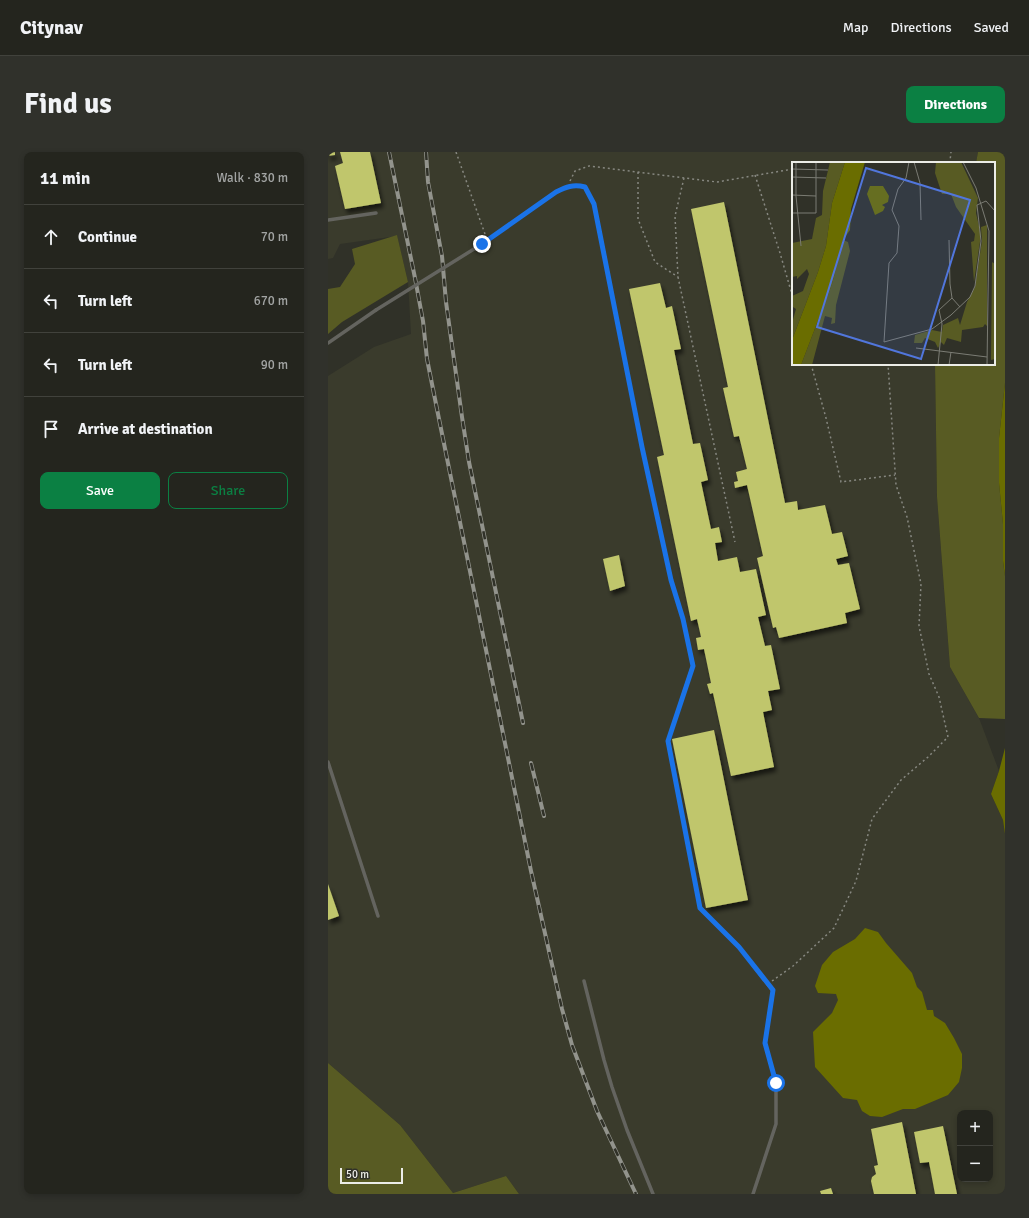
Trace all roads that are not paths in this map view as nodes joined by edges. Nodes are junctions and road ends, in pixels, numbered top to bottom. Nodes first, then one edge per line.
1 (376, 213) dead end
2 (328, 220) edge
3 (328, 343) edge
4 (328, 762) edge
5 (378, 916) dead end
6 (584, 981) dead end
7 (653, 1194) edge
8 (753, 1194) edge

1 - 2 lane
3 - 8 lane, bridge
4 - 5 lane
6 - 7 lane

